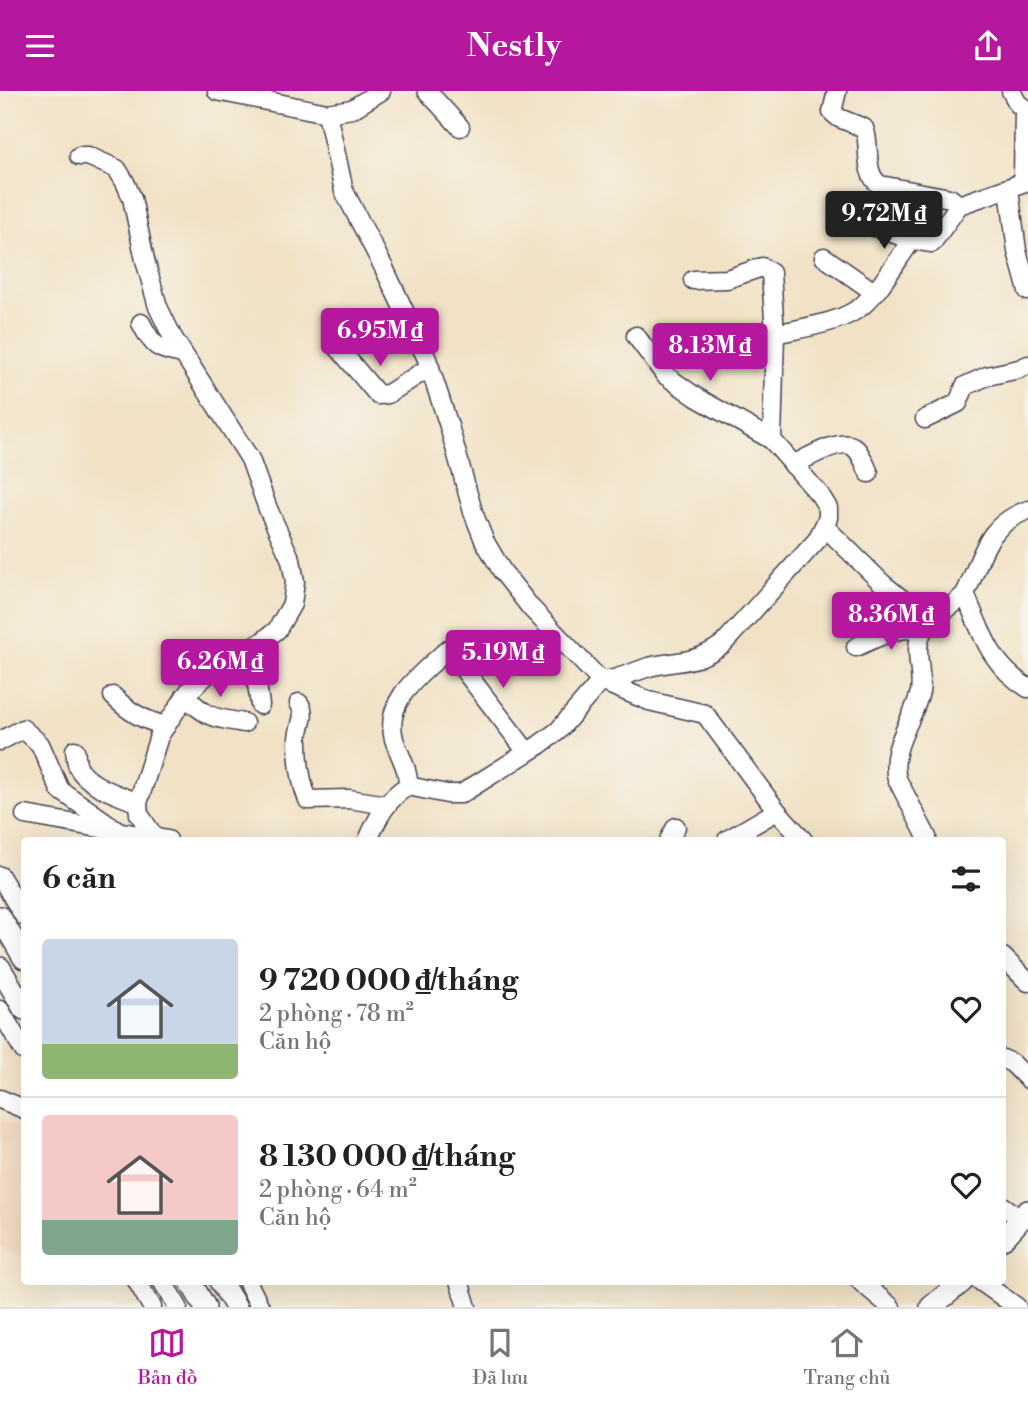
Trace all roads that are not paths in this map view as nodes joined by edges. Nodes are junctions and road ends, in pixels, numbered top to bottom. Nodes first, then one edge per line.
1 (217, 91) edge
2 (381, 91) edge
3 (427, 91) edge
4 (837, 91) edge
5 (1011, 91) edge
6 (289, 98) edge
7 (1026, 108) edge
8 (327, 113) junction
9 (460, 127) dead end
10 (79, 156) dead end
11 (1020, 184) edge
12 (959, 205) junction
13 (869, 225) dead end
14 (912, 240) junction
15 (1023, 251) edge
16 (824, 257) dead end
17 (693, 280) dead end
18 (1028, 291) edge
19 (874, 292) junction
20 (141, 323) dead end
21 (775, 334) junction
22 (636, 336) dead end
23 (335, 344) dead end
24 (183, 354) junction
25 (1028, 365) edge
26 (430, 367) junction
27 (925, 419) dead end
28 (772, 440) junction
29 (793, 465) junction
30 (869, 473) dead end
31 (1028, 510) edge
32 (825, 527) junction
33 (965, 594) junction
34 (927, 626) junction
35 (856, 647) dead end
36 (247, 648) junction
37 (601, 681) junction
38 (1028, 688) edge
39 (113, 696) dead end
40 (185, 696) junction
41 (299, 703) dead end
42 (260, 705) dead end
43 (244, 723) dead end
44 (166, 726) junction
45 (0, 741) edge
46 (75, 750) dead end
47 (527, 752) junction
48 (408, 786) junction
49 (138, 803) junction
50 (387, 806) junction
51 (777, 811) junction
52 (25, 815) dead end
53 (119, 834) edge
54 (145, 837) edge
55 (160, 837) edge
56 (371, 837) edge
57 (732, 837) edge
58 (800, 837) edge
59 (927, 837) edge
60 (0, 876) edge
61 (21, 911) edge
62 (0, 917) edge
63 (21, 953) edge
64 (1006, 960) edge
65 (0, 968) edge
66 (1028, 982) edge
67 (21, 1004) edge
68 (0, 1010) edge
69 (21, 1046) edge
70 (1006, 1060) edge
71 (1028, 1079) edge
72 (0, 1099) edge
73 (21, 1108) edge
74 (1006, 1207) edge
75 (1024, 1215) edge
76 (1006, 1236) edge
77 (139, 1285) edge
78 (164, 1285) edge
79 (192, 1285) edge
80 (222, 1285) edge
81 (249, 1285) edge
82 (460, 1285) edge
83 (865, 1285) edge
84 (958, 1285) edge
85 (986, 1285) edge
86 (152, 1307) edge
87 (178, 1307) edge
88 (205, 1307) edge
89 (236, 1307) edge
90 (260, 1307) edge
91 (467, 1307) edge
92 (891, 1307) edge
93 (931, 1307) edge
94 (1017, 1307) edge

1 - 6 street
2 - 8 street
3 - 9 street
4 - 12 street
5 - 7 street
6 - 8 street
7 - 11 street
8 - 26 street
10 - 24 street
11 - 12 street
11 - 15 street
12 - 14 street
13 - 14 street
14 - 19 street
15 - 18 street
16 - 19 street
17 - 21 street
19 - 21 street
20 - 24 street
21 - 28 street
22 - 28 street
23 - 26 street
24 - 36 street
25 - 27 street
26 - 37 street
28 - 29 street
29 - 30 street
29 - 32 street
31 - 33 street
32 - 34 street
32 - 37 street
33 - 34 street
33 - 38 street
34 - 35 street
34 - 59 street
36 - 40 street
36 - 42 street
37 - 47 street
37 - 51 street
39 - 44 street
40 - 43 street
40 - 44 street
41 - 50 street
44 - 49 street
45 - 53 street
46 - 49 street
47 - 48 street
47 - 48 street
48 - 50 street
49 - 55 street
50 - 56 street
51 - 57 street
51 - 58 street
52 - 53 street
53 - 54 street
60 - 61 street
62 - 63 main road
64 - 66 street
65 - 67 main road
68 - 69 street
70 - 71 street
72 - 73 street
74 - 75 street
75 - 76 main road
77 - 86 street
78 - 87 street
79 - 88 main road
80 - 89 main road
81 - 90 street
82 - 91 street
83 - 92 street
84 - 93 main road
85 - 94 street

